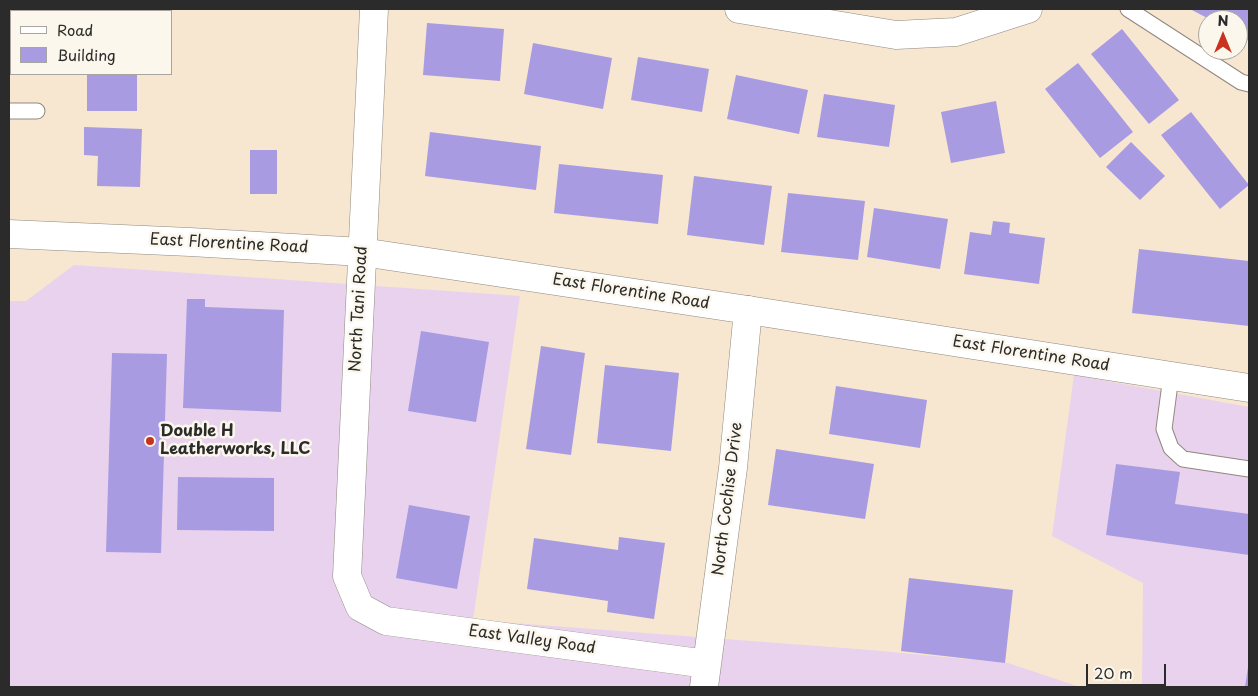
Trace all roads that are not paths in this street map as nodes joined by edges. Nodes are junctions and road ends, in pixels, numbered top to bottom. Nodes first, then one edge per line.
1 (374, 9) edge
2 (739, 9) edge
3 (1028, 9) edge
4 (1128, 9) edge
5 (1249, 84) edge
6 (9, 111) edge
7 (37, 111) dead end
8 (9, 234) edge
9 (362, 252) junction
10 (748, 310) junction
11 (1171, 376) junction
12 (1249, 388) edge
13 (1249, 469) edge
14 (360, 607) joint
15 (705, 676) edge

1 - 9 street, North Tani Road
2 - 3 street
4 - 5 lane
6 - 7 lane
8 - 9 street, East Florentine Road
9 - 10 street, East Florentine Road
9 - 14 street, North Tani Road
10 - 11 street, East Florentine Road
10 - 15 street, North Cochise Drive
11 - 12 street, East Florentine Road
11 - 13 lane
14 - 15 street, East Valley Road

